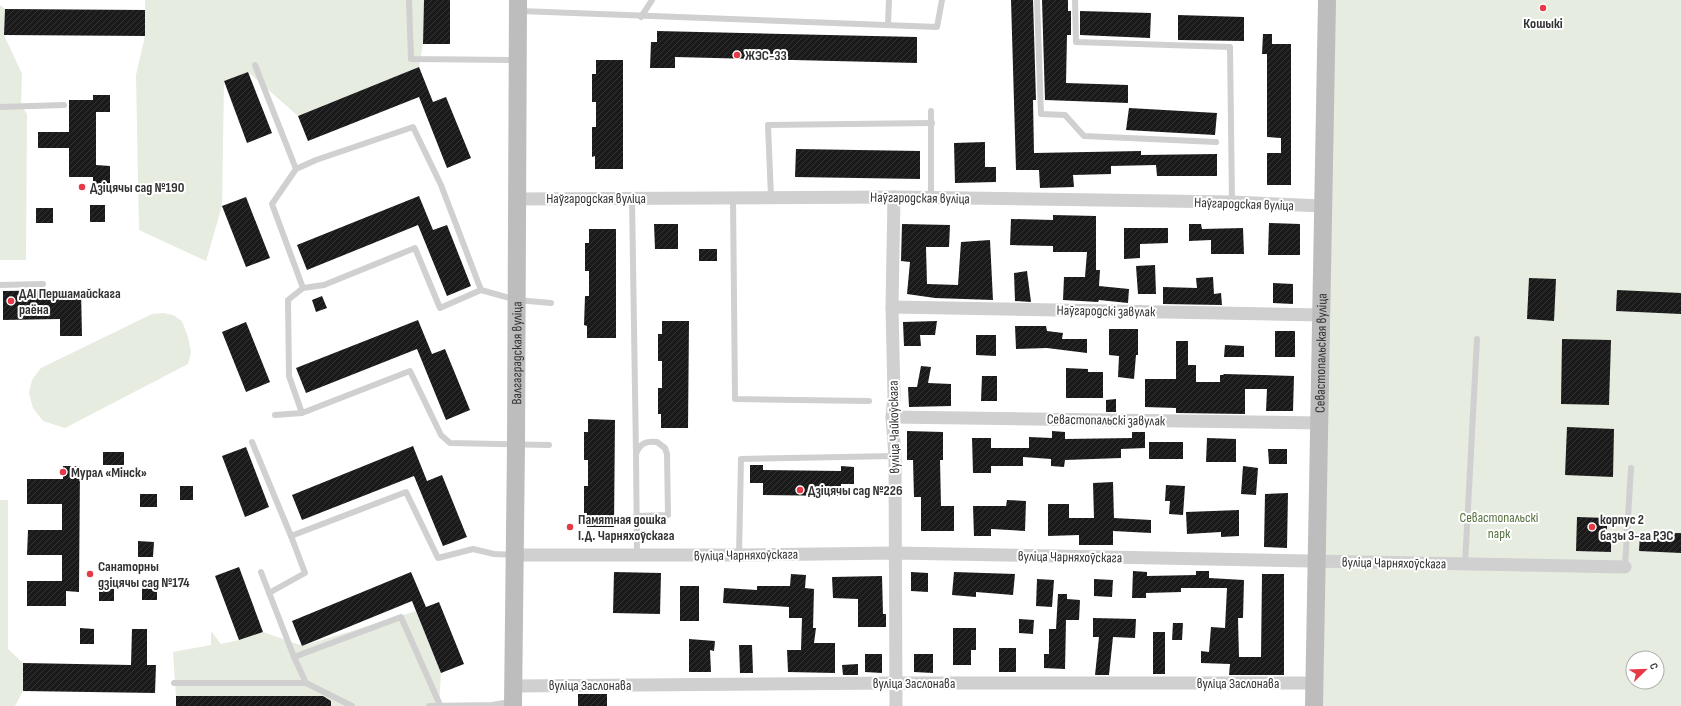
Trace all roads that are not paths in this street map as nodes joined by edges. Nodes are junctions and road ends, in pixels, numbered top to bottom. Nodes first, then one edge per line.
1 (409, 0) edge
2 (652, 0) edge
3 (889, 0) edge
4 (942, 0) edge
5 (1037, 0) edge
6 (1075, 0) edge
7 (1327, 0) edge
8 (518, 6) edge
9 (642, 17) junction
10 (888, 24) junction
11 (518, 60) junction
12 (255, 65) dead end
13 (0, 106) edge
14 (64, 106) dead end
15 (931, 111) dead end
16 (932, 123) junction
17 (1216, 142) dead end
18 (296, 169) junction
19 (771, 197) junction
20 (894, 197) junction
21 (632, 198) junction
22 (733, 198) junction
23 (931, 198) junction
24 (517, 199) junction
25 (1232, 202) junction
26 (1323, 206) junction
27 (0, 284) edge
28 (43, 284) dead end
29 (303, 288) junction
30 (481, 290) junction
31 (517, 300) junction
32 (551, 303) dead end
33 (892, 307) junction
34 (1320, 315) junction
35 (1477, 338) dead end
36 (869, 400) dead end
37 (302, 413) junction
38 (275, 415) dead end
39 (892, 417) junction
40 (1320, 423) junction
41 (252, 442) dead end
42 (516, 445) junction
43 (549, 445) dead end
44 (636, 454) junction
45 (896, 456) junction
46 (1631, 468) dead end
47 (636, 516) junction
48 (292, 536) junction
49 (895, 553) junction
50 (515, 555) junction
51 (637, 555) junction
52 (739, 555) junction
53 (1317, 561) junction
54 (1465, 564) junction
55 (1625, 567) joint
56 (260, 572) dead end
57 (269, 592) junction
58 (294, 657) junction
59 (174, 683) dead end
60 (306, 683) junction
61 (896, 683) junction
62 (1314, 683) junction
63 (513, 698) edge
64 (440, 705) edge
65 (352, 706) edge
66 (429, 706) edge
67 (896, 706) edge
68 (1314, 706) edge

1 - 11 lane
2 - 9 lane
3 - 10 lane
4 - 10 lane
5 - 17 lane
6 - 25 lane
7 - 26 street, Севастопальская вуліца
8 - 9 lane
8 - 11 street, Валгаградская вуліца
9 - 10 lane
11 - 24 street, Валгаградская вуліца
12 - 18 lane
13 - 14 lane
15 - 16 lane
16 - 19 lane
16 - 23 lane
18 - 29 lane
18 - 30 lane
19 - 20 street, Наўгародская вуліца
19 - 22 street, Наўгародская вуліца
20 - 23 street, Наўгародская вуліца
20 - 33 street, вуліца Чайкоўскага
21 - 22 street, Наўгародская вуліца
21 - 24 street, Наўгародская вуліца
21 - 44 lane
22 - 36 lane
23 - 25 street, Наўгародская вуліца
24 - 31 street, Валгаградская вуліца
25 - 26 street, Наўгародская вуліца
26 - 34 street, Севастопальская вуліца
27 - 28 lane
29 - 30 lane
29 - 37 lane
30 - 31 lane
31 - 32 lane
31 - 42 street, Валгаградская вуліца
33 - 34 street, Наўгародскі завулак
33 - 39 street, вуліца Чайкоўскага
34 - 40 street, Севастопальская вуліца
35 - 54 lane
37 - 38 lane
37 - 42 lane
39 - 40 street, Севастопальскі завулак
39 - 45 street, вуліца Чайкоўскага
40 - 53 street, Севастопальская вуліца
41 - 48 lane
42 - 43 lane
42 - 50 street, Валгаградская вуліца
44 - 47 lane
44 - 47 lane
45 - 49 street, вуліца Чайкоўскага
45 - 52 lane
46 - 55 lane
47 - 51 lane
48 - 50 lane
48 - 57 lane
49 - 52 street, вуліца Чарняхоўскага
49 - 53 street, вуліца Чарняхоўскага
49 - 61 street, вуліца Чайкоўскага
50 - 51 street, вуліца Чарняхоўскага
50 - 63 street, Валгаградская вуліца
51 - 52 street, вуліца Чарняхоўскага
53 - 54 street, вуліца Чарняхоўскага
53 - 62 street, Севастопальская вуліца
54 - 55 street, вуліца Чарняхоўскага
56 - 57 lane
57 - 58 lane
58 - 60 lane
58 - 64 lane
59 - 60 lane
60 - 65 lane
61 - 62 street, вуліца Заслонава
61 - 63 street, вуліца Заслонава
61 - 67 street, вуліца Чайкоўскага
62 - 68 street, Севастопальская вуліца
63 - 64 lane
64 - 66 lane

